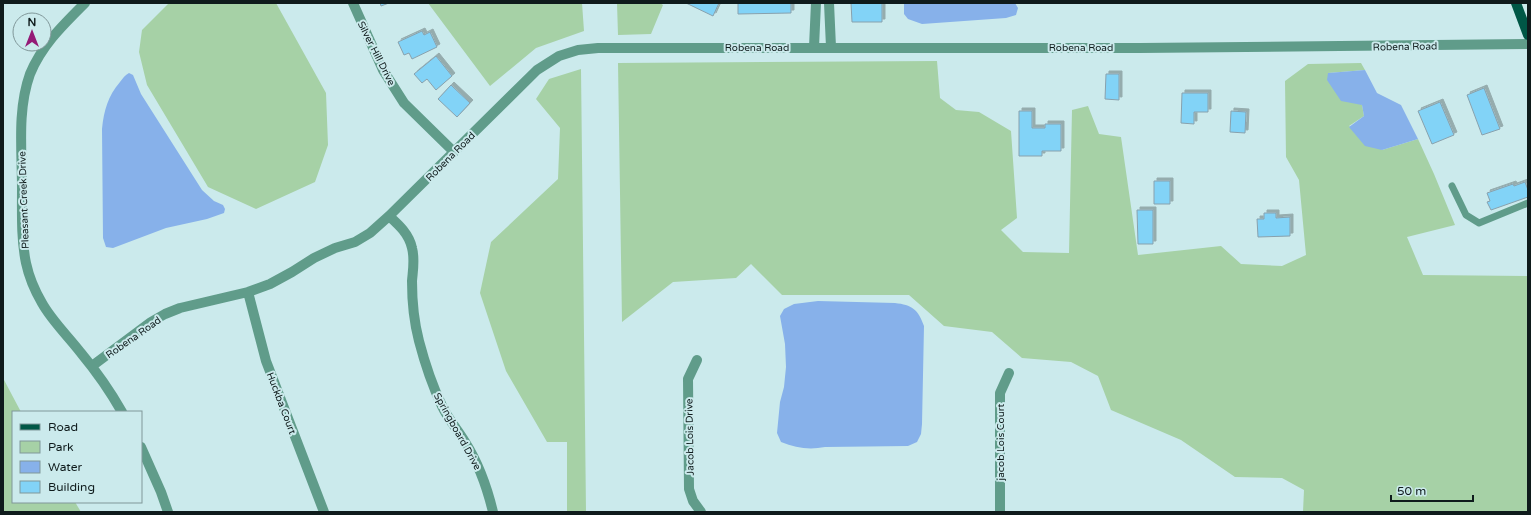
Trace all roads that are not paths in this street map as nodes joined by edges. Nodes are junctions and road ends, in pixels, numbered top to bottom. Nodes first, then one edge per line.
1 (85, 3) edge
2 (353, 3) edge
3 (816, 3) edge
4 (829, 3) edge
5 (1516, 3) edge
6 (1528, 35) edge
7 (1528, 44) edge
8 (814, 47) junction
9 (831, 47) junction
10 (454, 152) junction
11 (1452, 186) dead end
12 (1528, 203) edge
13 (389, 216) junction
14 (248, 292) junction
15 (697, 360) dead end
16 (92, 366) junction
17 (1009, 373) dead end
18 (121, 411) edge
19 (142, 449) edge
20 (168, 512) edge
21 (324, 512) edge
22 (493, 512) edge
23 (701, 512) edge
24 (1000, 512) edge

1 - 16 street, Pleasant Creek Drive
2 - 10 street, Silver Hill Drive
3 - 8 street
4 - 9 street
5 - 6 main road
7 - 9 street, Robena Road
8 - 9 street, Robena Road
8 - 10 street, Robena Road
10 - 13 street, Robena Road
11 - 12 lane
13 - 14 street, Robena Road
13 - 22 street, Springboard Drive
14 - 16 street, Robena Road
14 - 21 street, Huckba Court
15 - 23 street, Jacob Lois Drive
16 - 18 street, Pleasant Creek Drive
17 - 24 street, jacob Lois Court
19 - 20 street

